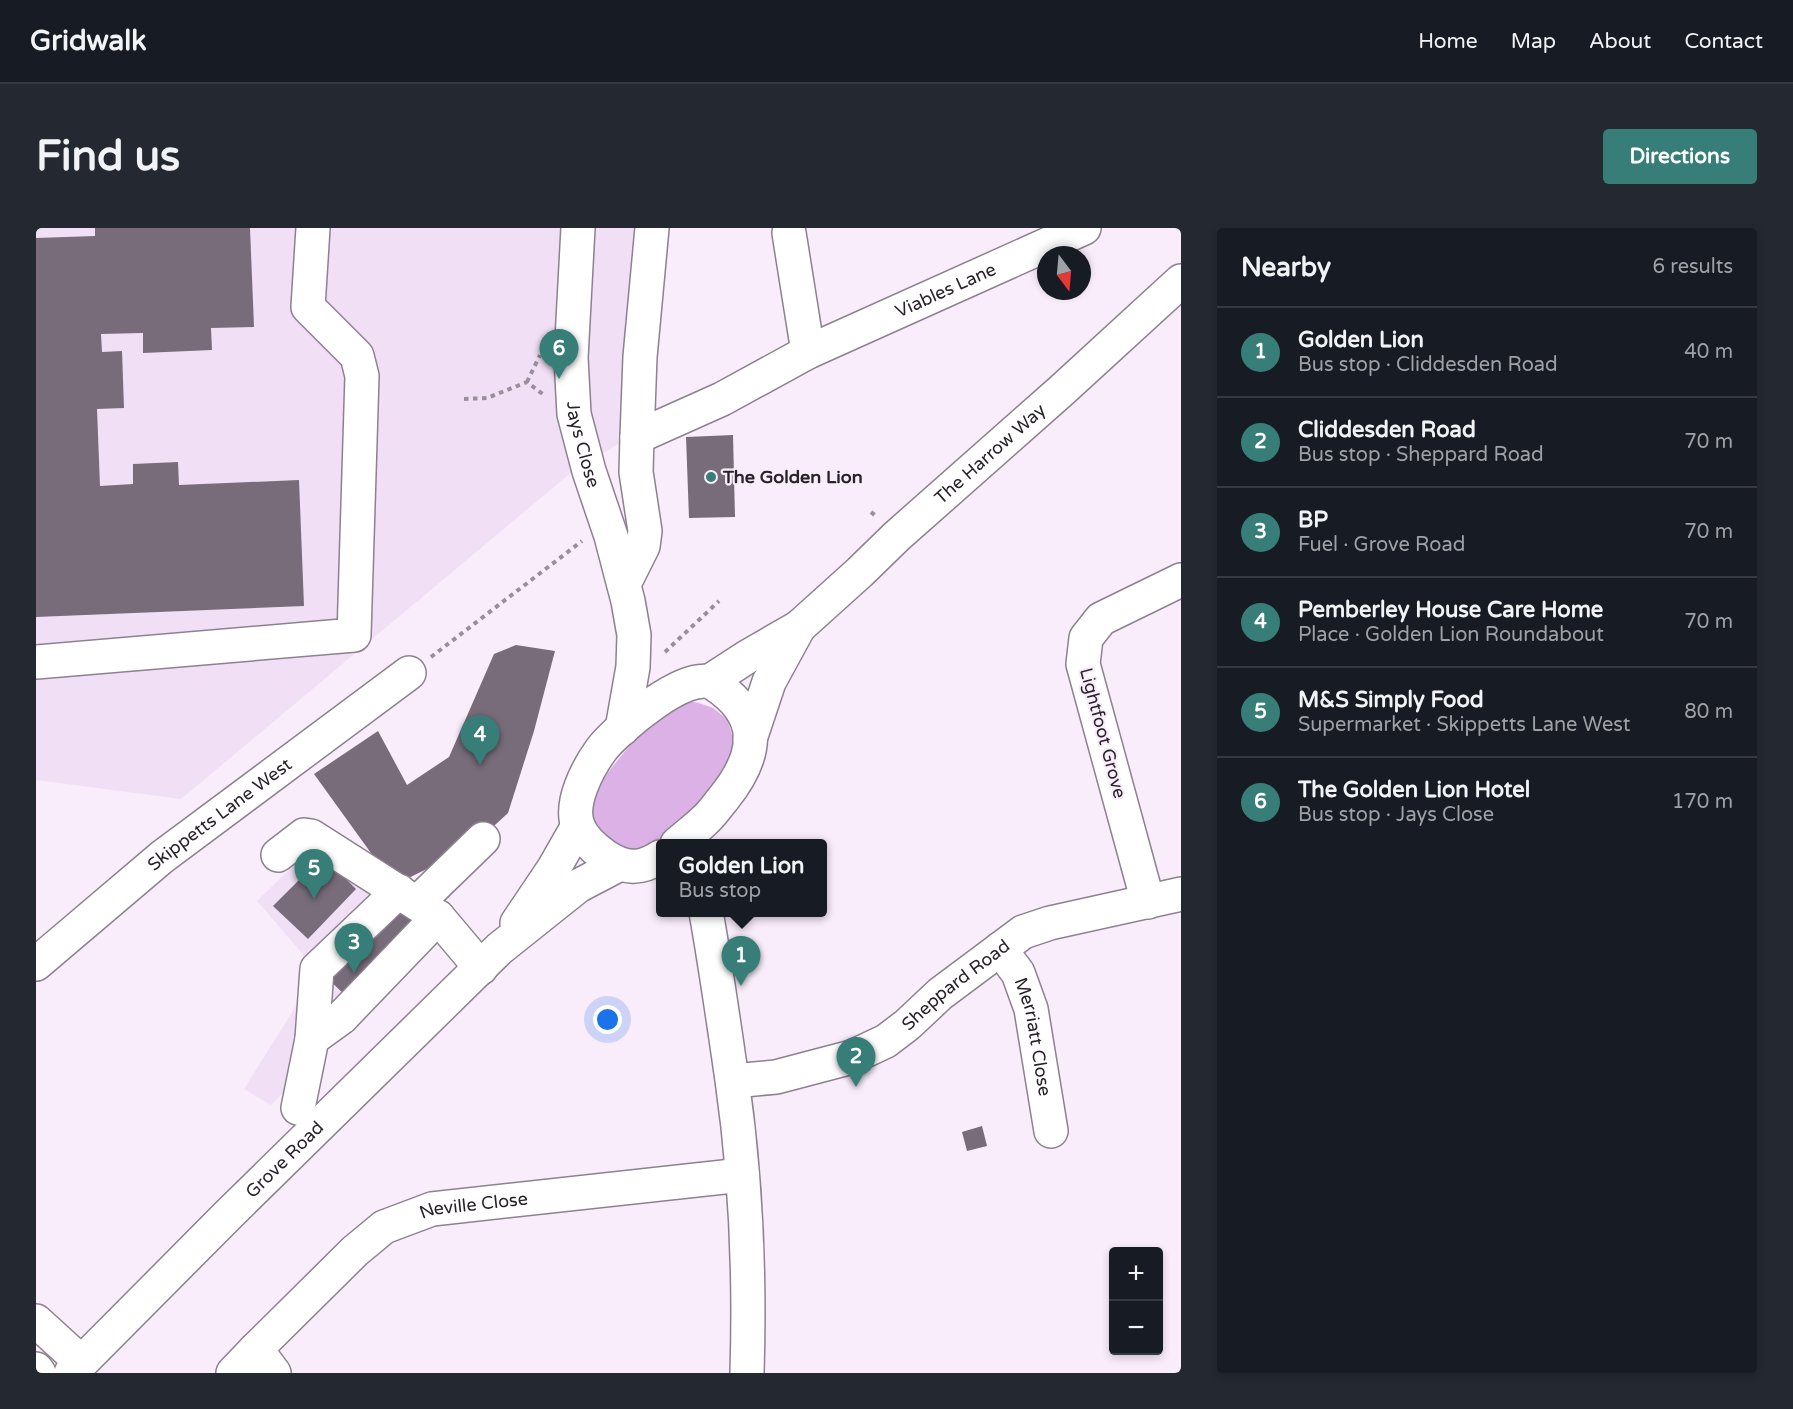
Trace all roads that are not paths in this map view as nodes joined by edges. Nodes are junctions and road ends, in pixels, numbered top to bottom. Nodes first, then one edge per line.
1 (313, 228) edge
2 (578, 228) edge
3 (652, 228) edge
4 (1084, 228) edge
5 (789, 233) dead end
6 (1181, 281) edge
7 (807, 352) junction
8 (636, 437) junction
9 (1181, 580) edge
10 (624, 584) junction
11 (799, 627) junction
12 (634, 635) junction
13 (36, 662) edge
14 (409, 673) road end
15 (710, 681) junction
16 (677, 688) junction
17 (622, 729) junction
18 (750, 739) junction
19 (578, 826) junction
20 (704, 831) edge
21 (483, 839) dead end
22 (686, 839) edge
23 (278, 855) dead end
24 (656, 860) edge
25 (618, 865) junction
26 (1181, 894) edge
27 (1148, 902) junction
28 (418, 904) junction
29 (707, 917) edge
30 (1000, 949) junction
31 (490, 959) junction
32 (36, 964) edge
33 (312, 1039) junction
34 (733, 1081) junction
35 (298, 1108) dead end
36 (1051, 1131) dead end
37 (742, 1175) junction
38 (36, 1320) edge
39 (265, 1361) edge
40 (76, 1368) edge
41 (36, 1369) edge
42 (39, 1373) edge
43 (232, 1373) edge
44 (747, 1373) edge

1 - 13 street
2 - 10 street, Jays Close
3 - 8 street
4 - 7 street, Viables Lane
5 - 7 street
6 - 11 street, The Harrow Way
7 - 8 street, Viables Lane
8 - 10 street
9 - 27 street, Lightfoot Grove
10 - 12 street, Jays Close
11 - 15 street, The Harrow Way
11 - 18 street, The Harrow Way
12 - 16 street, Jays Close
12 - 17 street, Jays Close
14 - 32 street, Skippetts Lane West
15 - 16 street
15 - 18 street
16 - 17 street
17 - 19 street
18 - 20 street, The Harrow Way
19 - 25 street
19 - 31 street, Grove Road
20 - 22 street, The Harrow Way
21 - 28 street
23 - 28 street
24 - 25 street
25 - 31 street, Grove Road
26 - 27 street, Sheppard Road
27 - 30 street, Sheppard Road
28 - 31 street
28 - 33 street
28 - 33 street
29 - 34 street
30 - 34 street, Sheppard Road
30 - 36 street, Merriatt Close
31 - 40 street, Grove Road
33 - 35 street
34 - 37 street
37 - 39 street, Neville Close
37 - 44 street
38 - 40 street
39 - 43 street, Neville Close
41 - 42 street

